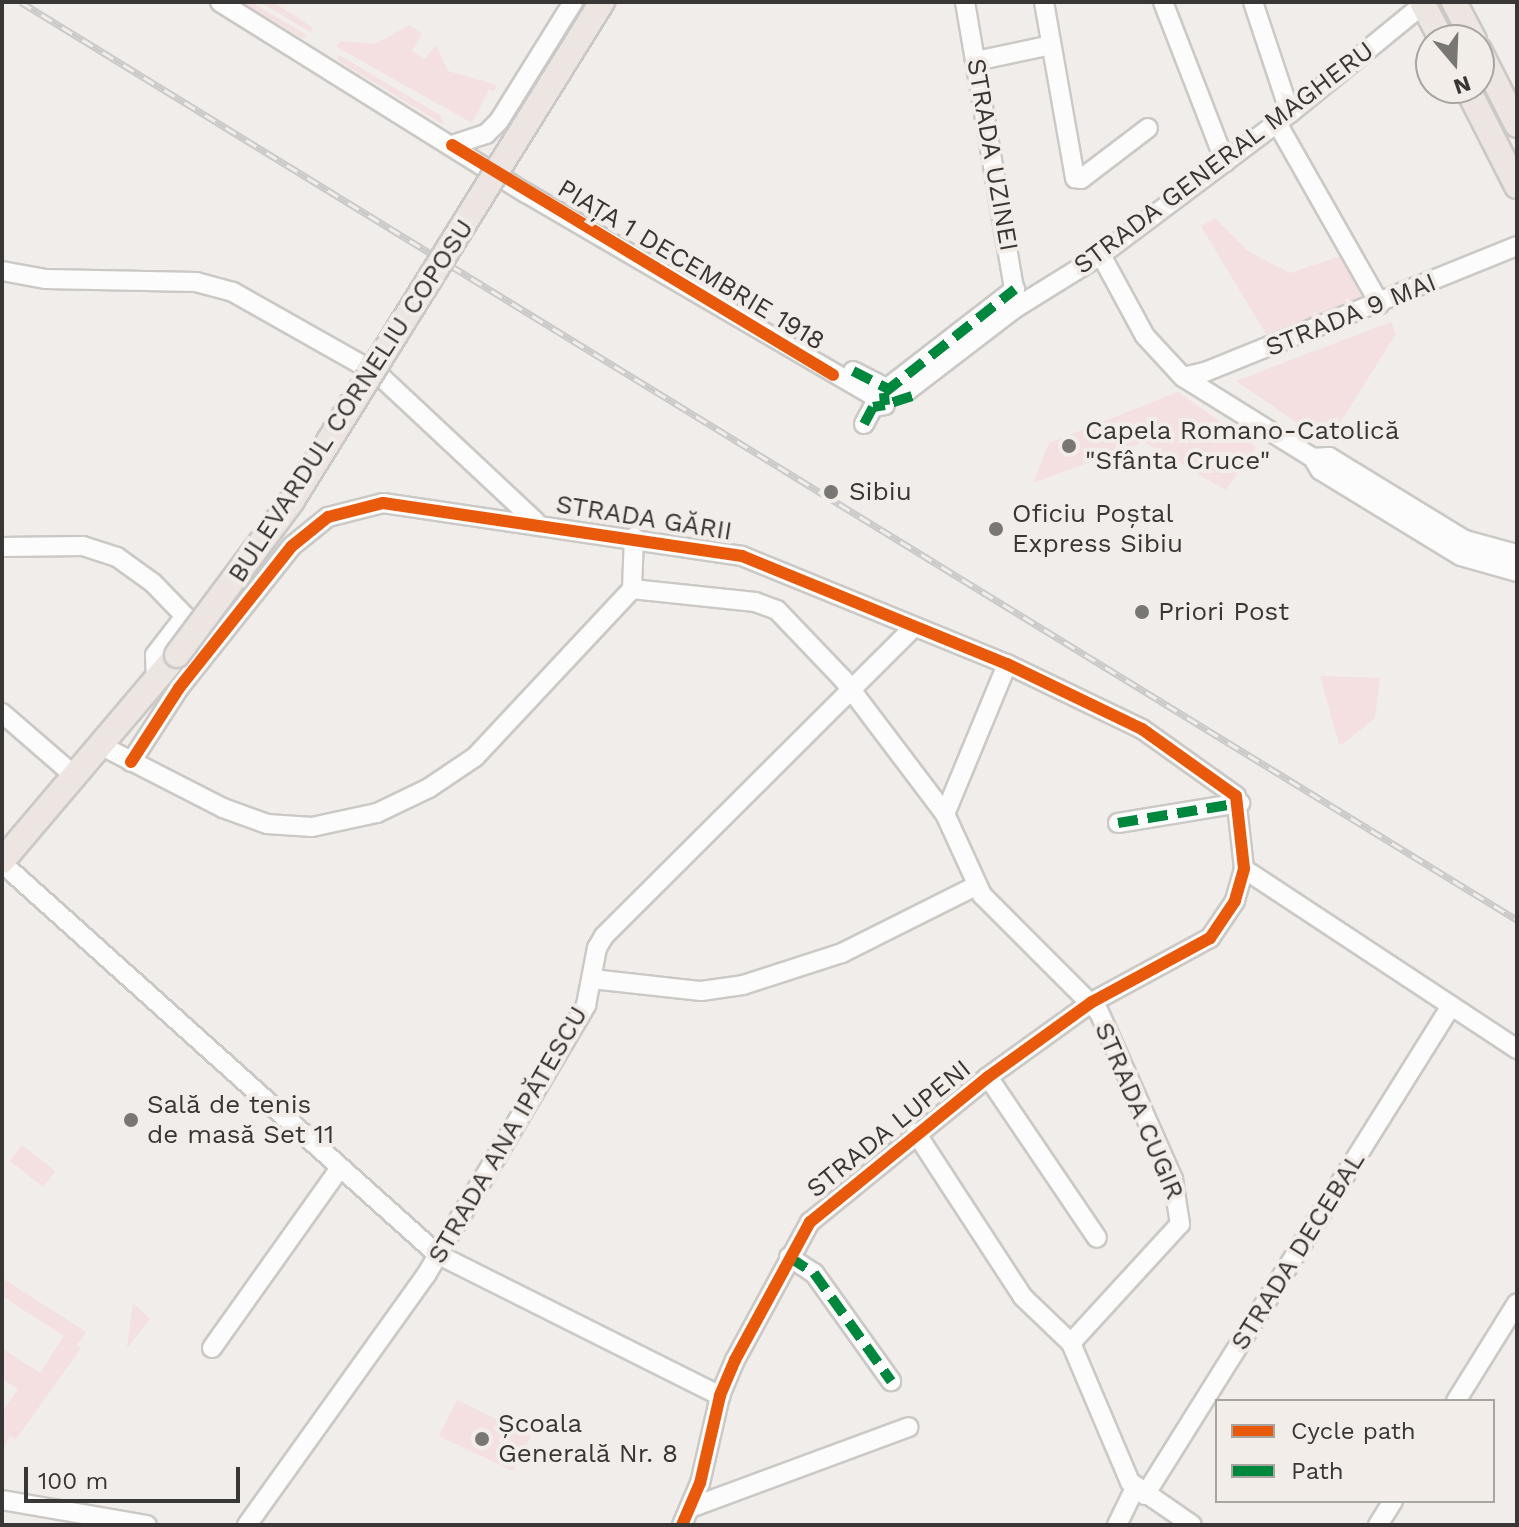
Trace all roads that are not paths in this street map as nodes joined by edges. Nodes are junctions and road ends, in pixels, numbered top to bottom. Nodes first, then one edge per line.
1 (220, 2) edge
2 (573, 2) edge
3 (602, 2) edge
4 (965, 2) edge
5 (1044, 2) edge
6 (1163, 2) edge
7 (1253, 2) edge
8 (1454, 2) edge
9 (1424, 3) edge
10 (1434, 24) edge
11 (1466, 24) edge
12 (1051, 45) junction
13 (976, 61) junction
14 (1495, 82) edge
15 (1475, 104) edge
16 (508, 109) junction
17 (1284, 118) junction
18 (1517, 125) edge
19 (1148, 128) dead end
20 (452, 145) junction
21 (1225, 162) junction
22 (1517, 186) edge
23 (526, 193) junction
24 (1517, 246) edge
25 (1101, 255) junction
26 (2, 271) edge
27 (1016, 298) junction
28 (1380, 304) junction
29 (853, 371) dead end
30 (1183, 377) junction
31 (912, 396) dead end
32 (886, 397) junction
33 (864, 424) dead end
34 (1313, 458) junction
35 (536, 522) junction
36 (634, 537) junction
37 (2, 547) edge
38 (1517, 554) edge
39 (1517, 572) edge
40 (632, 589) junction
41 (914, 627) junction
42 (1007, 664) junction
43 (156, 682) junction
44 (850, 690) junction
45 (2, 713) edge
46 (102, 746) junction
47 (131, 762) junction
48 (76, 777) junction
49 (1240, 803) junction
50 (945, 814) junction
51 (1118, 823) dead end
52 (2, 862) edge
53 (1244, 869) junction
54 (976, 886) junction
55 (592, 979) junction
56 (1092, 1002) junction
57 (1451, 1006) junction
58 (1517, 1049) edge
59 (988, 1077) junction
60 (916, 1133) junction
61 (340, 1168) junction
62 (1097, 1238) dead end
63 (437, 1254) junction
64 (789, 1257) junction
65 (1517, 1303) edge
66 (1071, 1343) junction
67 (212, 1348) dead end
68 (891, 1381) dead end
69 (720, 1396) junction
70 (1457, 1399) edge
71 (909, 1427) dead end
72 (1140, 1492) junction
73 (2, 1500) edge
74 (1392, 1503) edge
75 (686, 1517) edge
76 (147, 1525) edge
77 (247, 1525) edge
78 (1117, 1525) edge
79 (1192, 1525) edge
80 (1378, 1525) edge

1 - 20 street, PIAȚA 1 DECEMBRIE 1918
2 - 16 street
3 - 43 main road, BULEVARDUL CORNELIU COPOSU, bridge
4 - 13 street, STRADA UZINEI
5 - 12 street
6 - 21 street
7 - 17 street
8 - 11 main road
9 - 10 main road
9 - 17 street, STRADA GENERAL MAGHERU
12 - 13 street
12 - 19 street
13 - 27 street, STRADA UZINEI
14 - 18 main road
15 - 22 main road
16 - 20 street
16 - 23 street
17 - 21 street, STRADA GENERAL MAGHERU
17 - 28 street
20 - 23 street, PIAȚA 1 DECEMBRIE 1918
21 - 25 street, STRADA GENERAL MAGHERU
23 - 32 street, PIAȚA 1 DECEMBRIE 1918
24 - 28 street, STRADA 9 MAI
25 - 27 street, STRADA GENERAL MAGHERU
25 - 30 street
26 - 35 street
27 - 32 street
28 - 30 street, STRADA 9 MAI
29 - 32 street
30 - 34 street
31 - 32 street
32 - 33 street
34 - 38 street
34 - 39 street
35 - 36 street, STRADA GĂRII
35 - 47 street, STRADA GĂRII
36 - 40 street, STRADA GĂRII
36 - 41 street, STRADA GĂRII
37 - 43 street
40 - 44 street
40 - 47 street
41 - 42 street, STRADA GĂRII
41 - 44 street, STRADA ANA IPĂTESCU
42 - 49 street, STRADA GĂRII
42 - 50 street
43 - 46 main road, BULEVARDUL CORNELIU COPOSU
44 - 50 street
44 - 55 street, STRADA ANA IPĂTESCU
45 - 48 street
46 - 47 street
46 - 48 main road, BULEVARDUL CORNELIU COPOSU
48 - 52 main road, BULEVARDUL CORNELIU COPOSU
49 - 51 street
49 - 53 street
50 - 54 street
52 - 61 street
53 - 56 street, STRADA LUPENI
53 - 57 street
54 - 55 street
54 - 56 street
55 - 63 street, STRADA ANA IPĂTESCU
56 - 59 street, STRADA LUPENI
56 - 66 street, STRADA CUGIR
57 - 58 street
57 - 72 street, STRADA DECEBAL
59 - 60 street, STRADA LUPENI
59 - 62 street
60 - 64 street, STRADA LUPENI
60 - 66 street
61 - 63 street
61 - 67 street
63 - 69 street
63 - 77 street, STRADA ANA IPĂTESCU
64 - 68 street
64 - 69 street, STRADA LUPENI
65 - 70 street
66 - 72 street
69 - 75 street, STRADA LUPENI
71 - 75 street
72 - 78 street, STRADA DECEBAL
72 - 79 street
73 - 76 street
74 - 80 street

